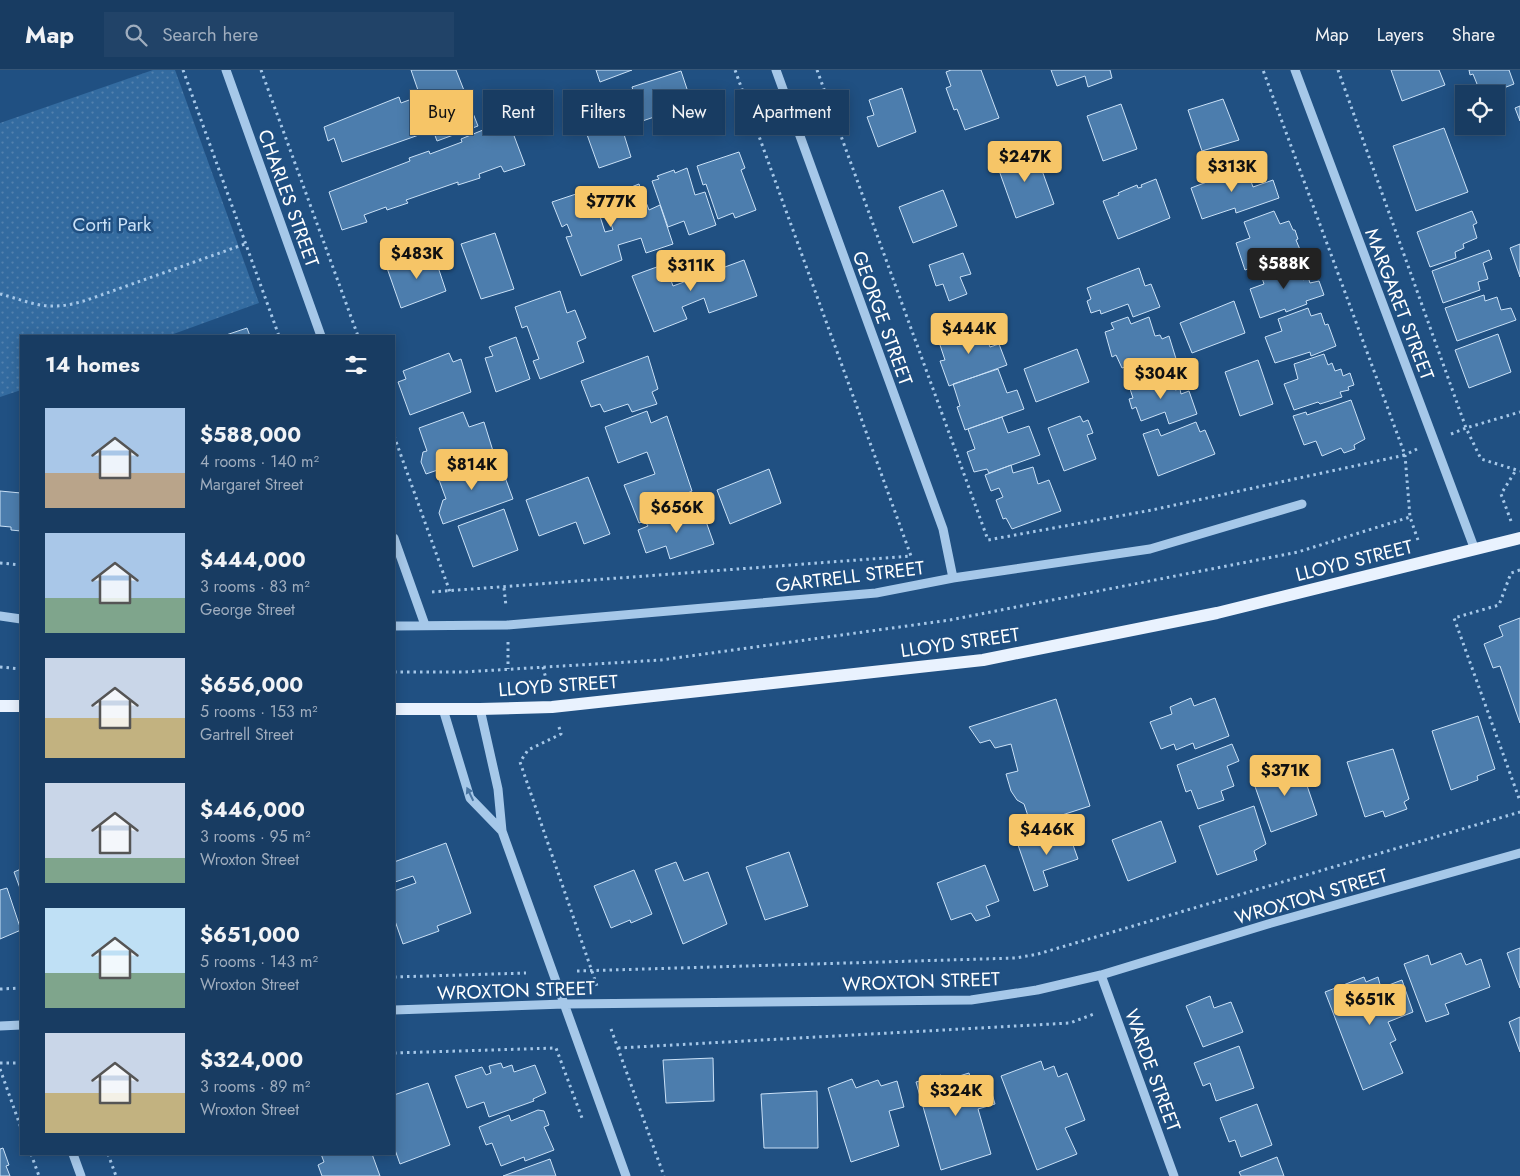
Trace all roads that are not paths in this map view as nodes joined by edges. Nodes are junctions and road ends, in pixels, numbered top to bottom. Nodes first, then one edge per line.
1 (226, 70) edge
2 (776, 70) edge
3 (1295, 70) edge
4 (321, 335) edge
5 (1302, 504) dead end
6 (1519, 538) edge
7 (395, 541) edge
8 (1475, 550) junction
9 (953, 578) junction
10 (0, 616) edge
11 (20, 619) edge
12 (425, 625) junction
13 (395, 626) edge
14 (0, 706) edge
15 (20, 706) edge
16 (395, 708) edge
17 (442, 709) junction
18 (480, 709) junction
19 (502, 830) junction
20 (1520, 853) edge
21 (1101, 975) junction
22 (564, 1004) junction
23 (395, 1010) edge
24 (20, 1025) edge
25 (0, 1026) edge
26 (73, 1155) edge
27 (81, 1176) edge
28 (626, 1176) edge
29 (1174, 1176) edge

1 - 4 street, CHARLES STREET
2 - 9 street, GEORGE STREET
3 - 8 street, MARGARET STREET
5 - 9 street, GARTRELL STREET
6 - 8 main road, LLOYD STREET
7 - 12 street
8 - 18 main road, LLOYD STREET
9 - 12 street, GARTRELL STREET
10 - 11 street
12 - 13 street, GARTRELL STREET
14 - 15 main road
16 - 17 main road, LLOYD STREET
17 - 18 main road, LLOYD STREET
19 -> 17 street
18 - 19 street
19 - 22 street
20 - 21 street, WROXTON STREET
21 - 22 street, WROXTON STREET
21 - 29 street, WARDE STREET
22 - 23 street, WROXTON STREET
22 - 28 street
24 - 25 street
26 - 27 street

